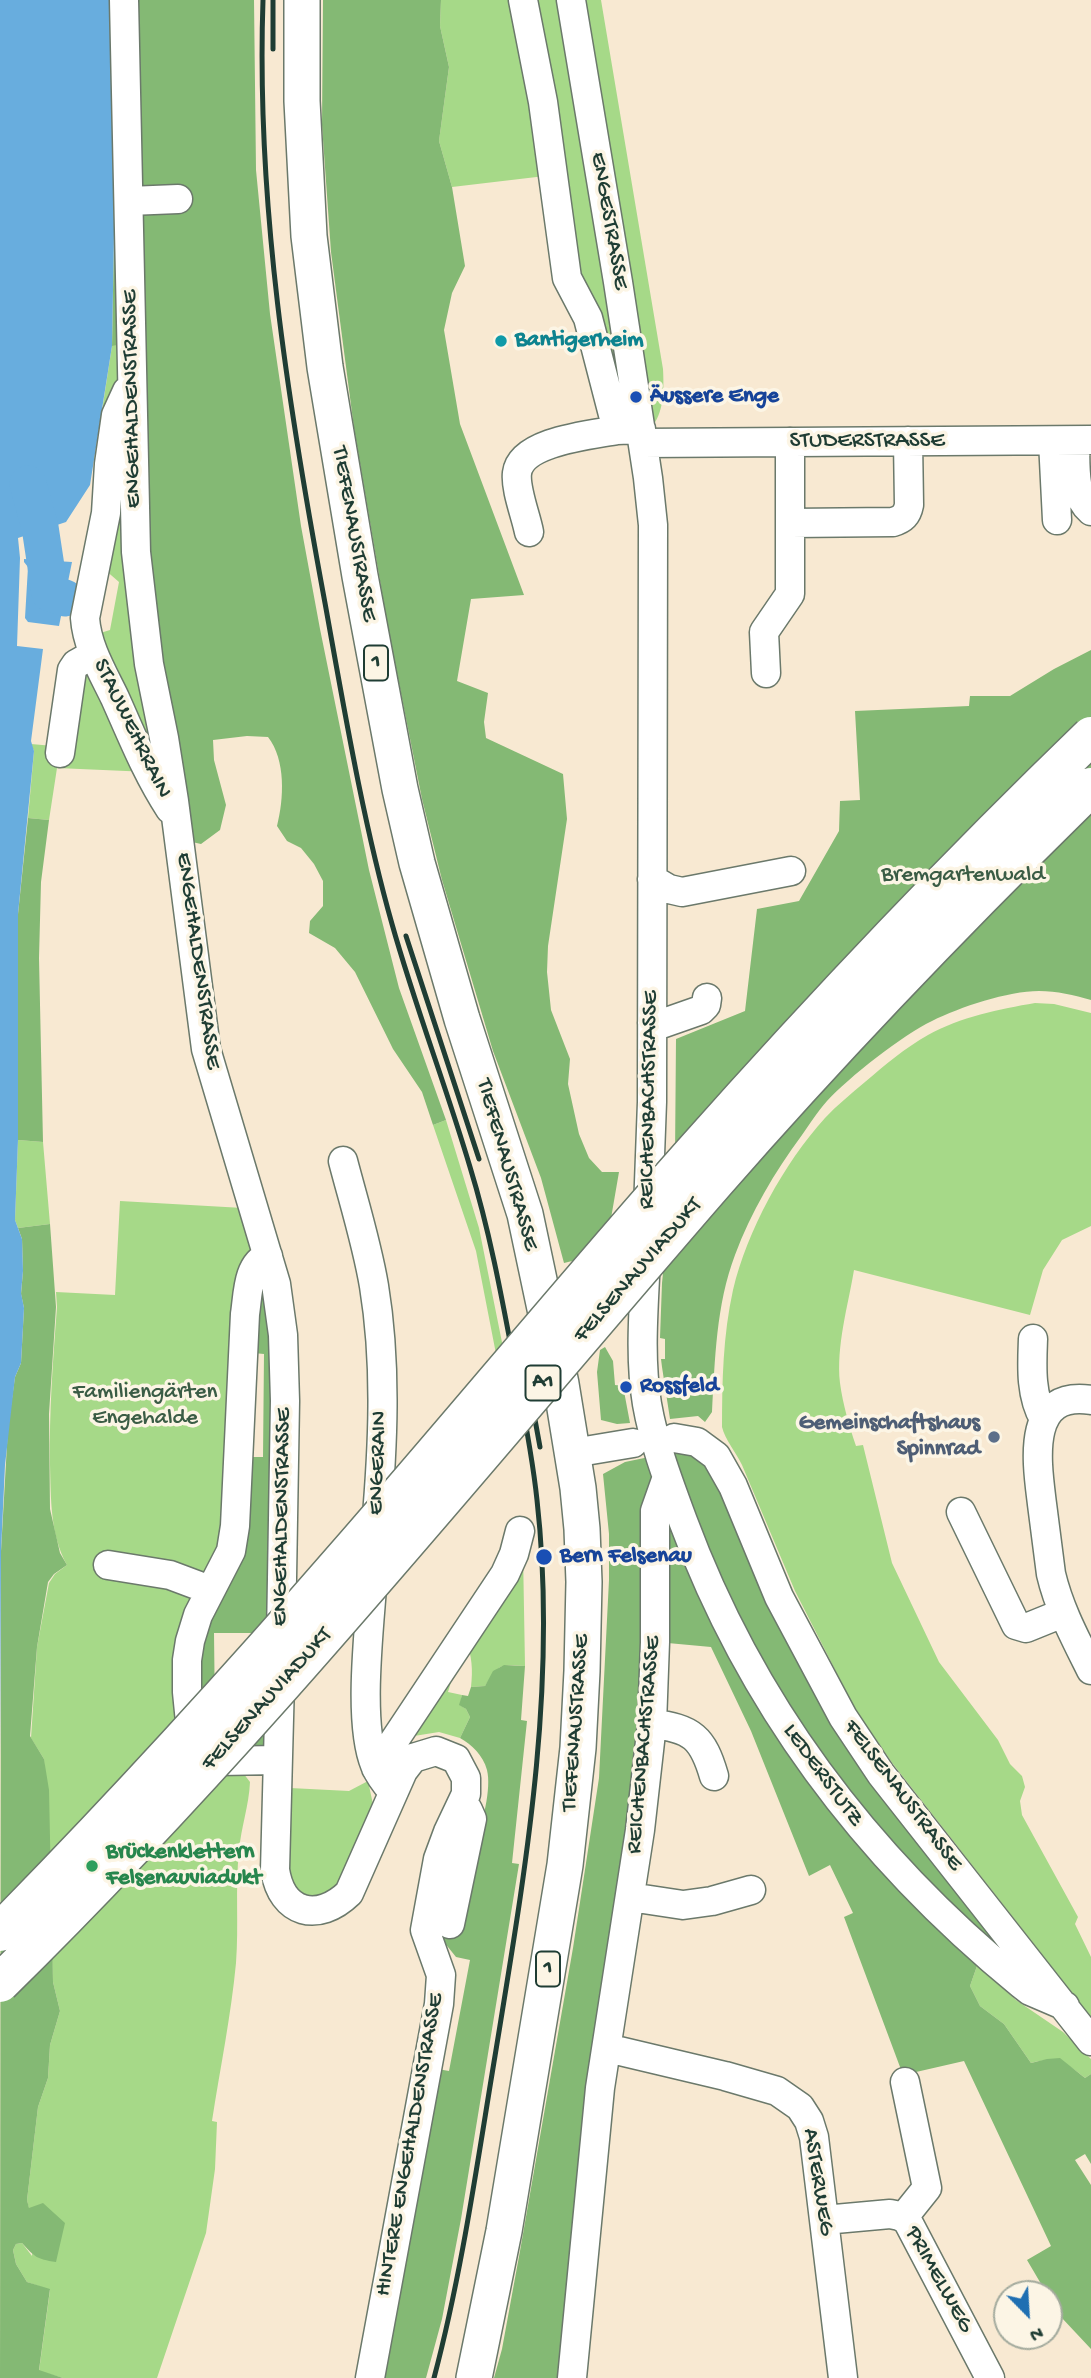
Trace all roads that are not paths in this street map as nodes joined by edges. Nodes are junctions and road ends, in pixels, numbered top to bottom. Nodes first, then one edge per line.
1 (124, 0) edge
2 (302, 0) edge
3 (523, 0) edge
4 (571, 0) edge
5 (178, 199) dead end
6 (129, 201) junction
7 (133, 377) junction
8 (633, 434) junction
9 (1073, 441) edge
10 (790, 442) junction
11 (908, 442) junction
12 (1091, 511) edge
13 (1056, 520) dead end
14 (791, 523) junction
15 (529, 532) dead end
16 (91, 646) junction
17 (766, 673) dead end
18 (1091, 736) edge
19 (60, 753) dead end
20 (1091, 787) edge
21 (177, 820) junction
22 (791, 871) dead end
23 (652, 879) junction
24 (707, 998) dead end
25 (652, 1023) junction
26 (343, 1161) dead end
27 (268, 1256) junction
28 (1033, 1339) dead end
29 (1091, 1400) edge
30 (1044, 1419) junction
31 (674, 1438) dead end
32 (633, 1443) dead end
33 (573, 1452) junction
34 (667, 1477) junction
35 (961, 1512) dead end
36 (520, 1531) dead end
37 (108, 1564) dead end
38 (210, 1590) junction
39 (1063, 1613) junction
40 (1091, 1670) edge
41 (652, 1724) junction
42 (277, 1760) junction
43 (376, 1768) junction
44 (714, 1776) dead end
45 (393, 1792) junction
46 (461, 1806) junction
47 (751, 1890) dead end
48 (630, 1897) junction
49 (450, 1924) dead end
50 (0, 1932) edge
51 (0, 1983) edge
52 (1065, 2006) junction
53 (1091, 2041) edge
54 (607, 2048) junction
55 (905, 2082) dead end
56 (903, 2218) junction
57 (824, 2220) junction
58 (370, 2378) edge
59 (474, 2378) edge
60 (572, 2378) edge
61 (843, 2378) edge
62 (990, 2378) edge

1 - 6 street, ENGEHALDENSTRASSE
2 - 33 main road, TIEFENAUSTRASSE / 1
3 - 8 street
4 - 8 street, ENGESTRASSE
5 - 6 street
6 - 7 street, ENGEHALDENSTRASSE
7 - 16 street
7 - 21 street, ENGEHALDENSTRASSE
8 - 10 street, STUDERSTRASSE
8 - 15 street, STUDERSTRASSE
8 - 23 street, REICHENBACHSTRASSE
9 - 11 street, STUDERSTRASSE
9 - 12 street
9 - 13 street
10 - 11 street, STUDERSTRASSE
10 - 14 street
11 - 14 street
14 - 17 street
16 - 19 street
16 - 21 street, STAUWEHRRAIN
18 - 50 highway, FELSENAUVIADUKT / A1, bridge
20 - 51 highway, FELSENAUVIADUKT / A1, bridge
21 - 27 street, ENGEHALDENSTRASSE
22 - 23 street
23 - 25 street, REICHENBACHSTRASSE
24 - 25 street
25 - 34 street, REICHENBACHSTRASSE
26 - 43 street, ENGERAIN
27 - 38 street
27 - 42 street, ENGEHALDENSTRASSE
28 - 30 street
29 - 30 street
30 - 39 street
31 - 52 street, FELSENAUSTRASSE
32 - 33 street
33 - 59 main road, TIEFENAUSTRASSE / 1
34 - 41 street, REICHENBACHSTRASSE
34 - 52 street, LEDERSTUTZ
35 - 39 street
36 - 43 street
37 - 38 street
38 - 42 street
39 - 40 street
41 - 44 street
41 - 48 street, REICHENBACHSTRASSE
42 - 45 street, ENGEHALDENSTRASSE
43 - 45 street, ENGERAIN
45 - 46 street, HINTERE ENGEHALDENSTRASSE
46 - 49 street
46 - 58 street, HINTERE ENGEHALDENSTRASSE
47 - 48 street
48 - 54 street, REICHENBACHSTRASSE
52 - 53 street, FELSENAUSTRASSE
54 - 57 street, ASTERWEG
54 - 60 street, REICHENBACHSTRASSE
55 - 56 street
56 - 57 street, PRIMELWEG
56 - 62 street, PRIMELWEG
57 - 61 street, ASTERWEG

